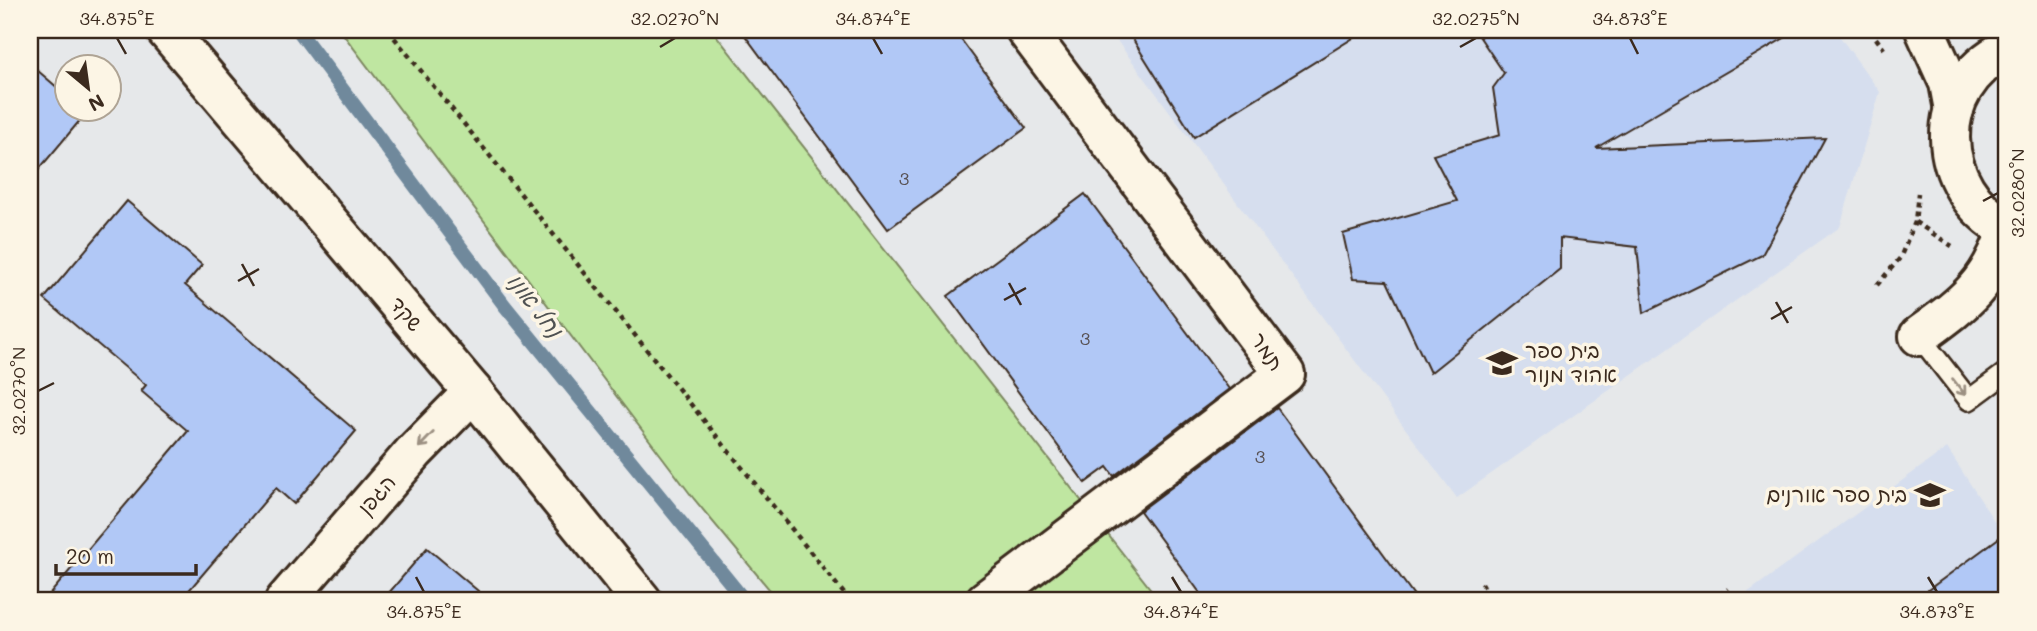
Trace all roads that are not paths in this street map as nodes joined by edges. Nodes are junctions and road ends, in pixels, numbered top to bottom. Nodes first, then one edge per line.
1 (166, 30) edge
2 (1026, 30) edge
3 (1925, 30) edge
4 (2007, 49) edge
5 (1954, 110) junction
6 (2007, 231) edge
7 (1999, 273) edge
8 (1919, 336) joint
9 (2007, 372) edge
10 (473, 392) junction
11 (285, 601) edge
12 (642, 601) edge
13 (985, 601) edge

1 - 10 street, שקד
2 - 13 street, תמר
3 - 5 street
4 - 5 street
5 - 6 street
6 - 7 street
7 - 8 street
8 -> 9 lane
10 -> 11 street, הגפן
10 - 12 street, שקד

